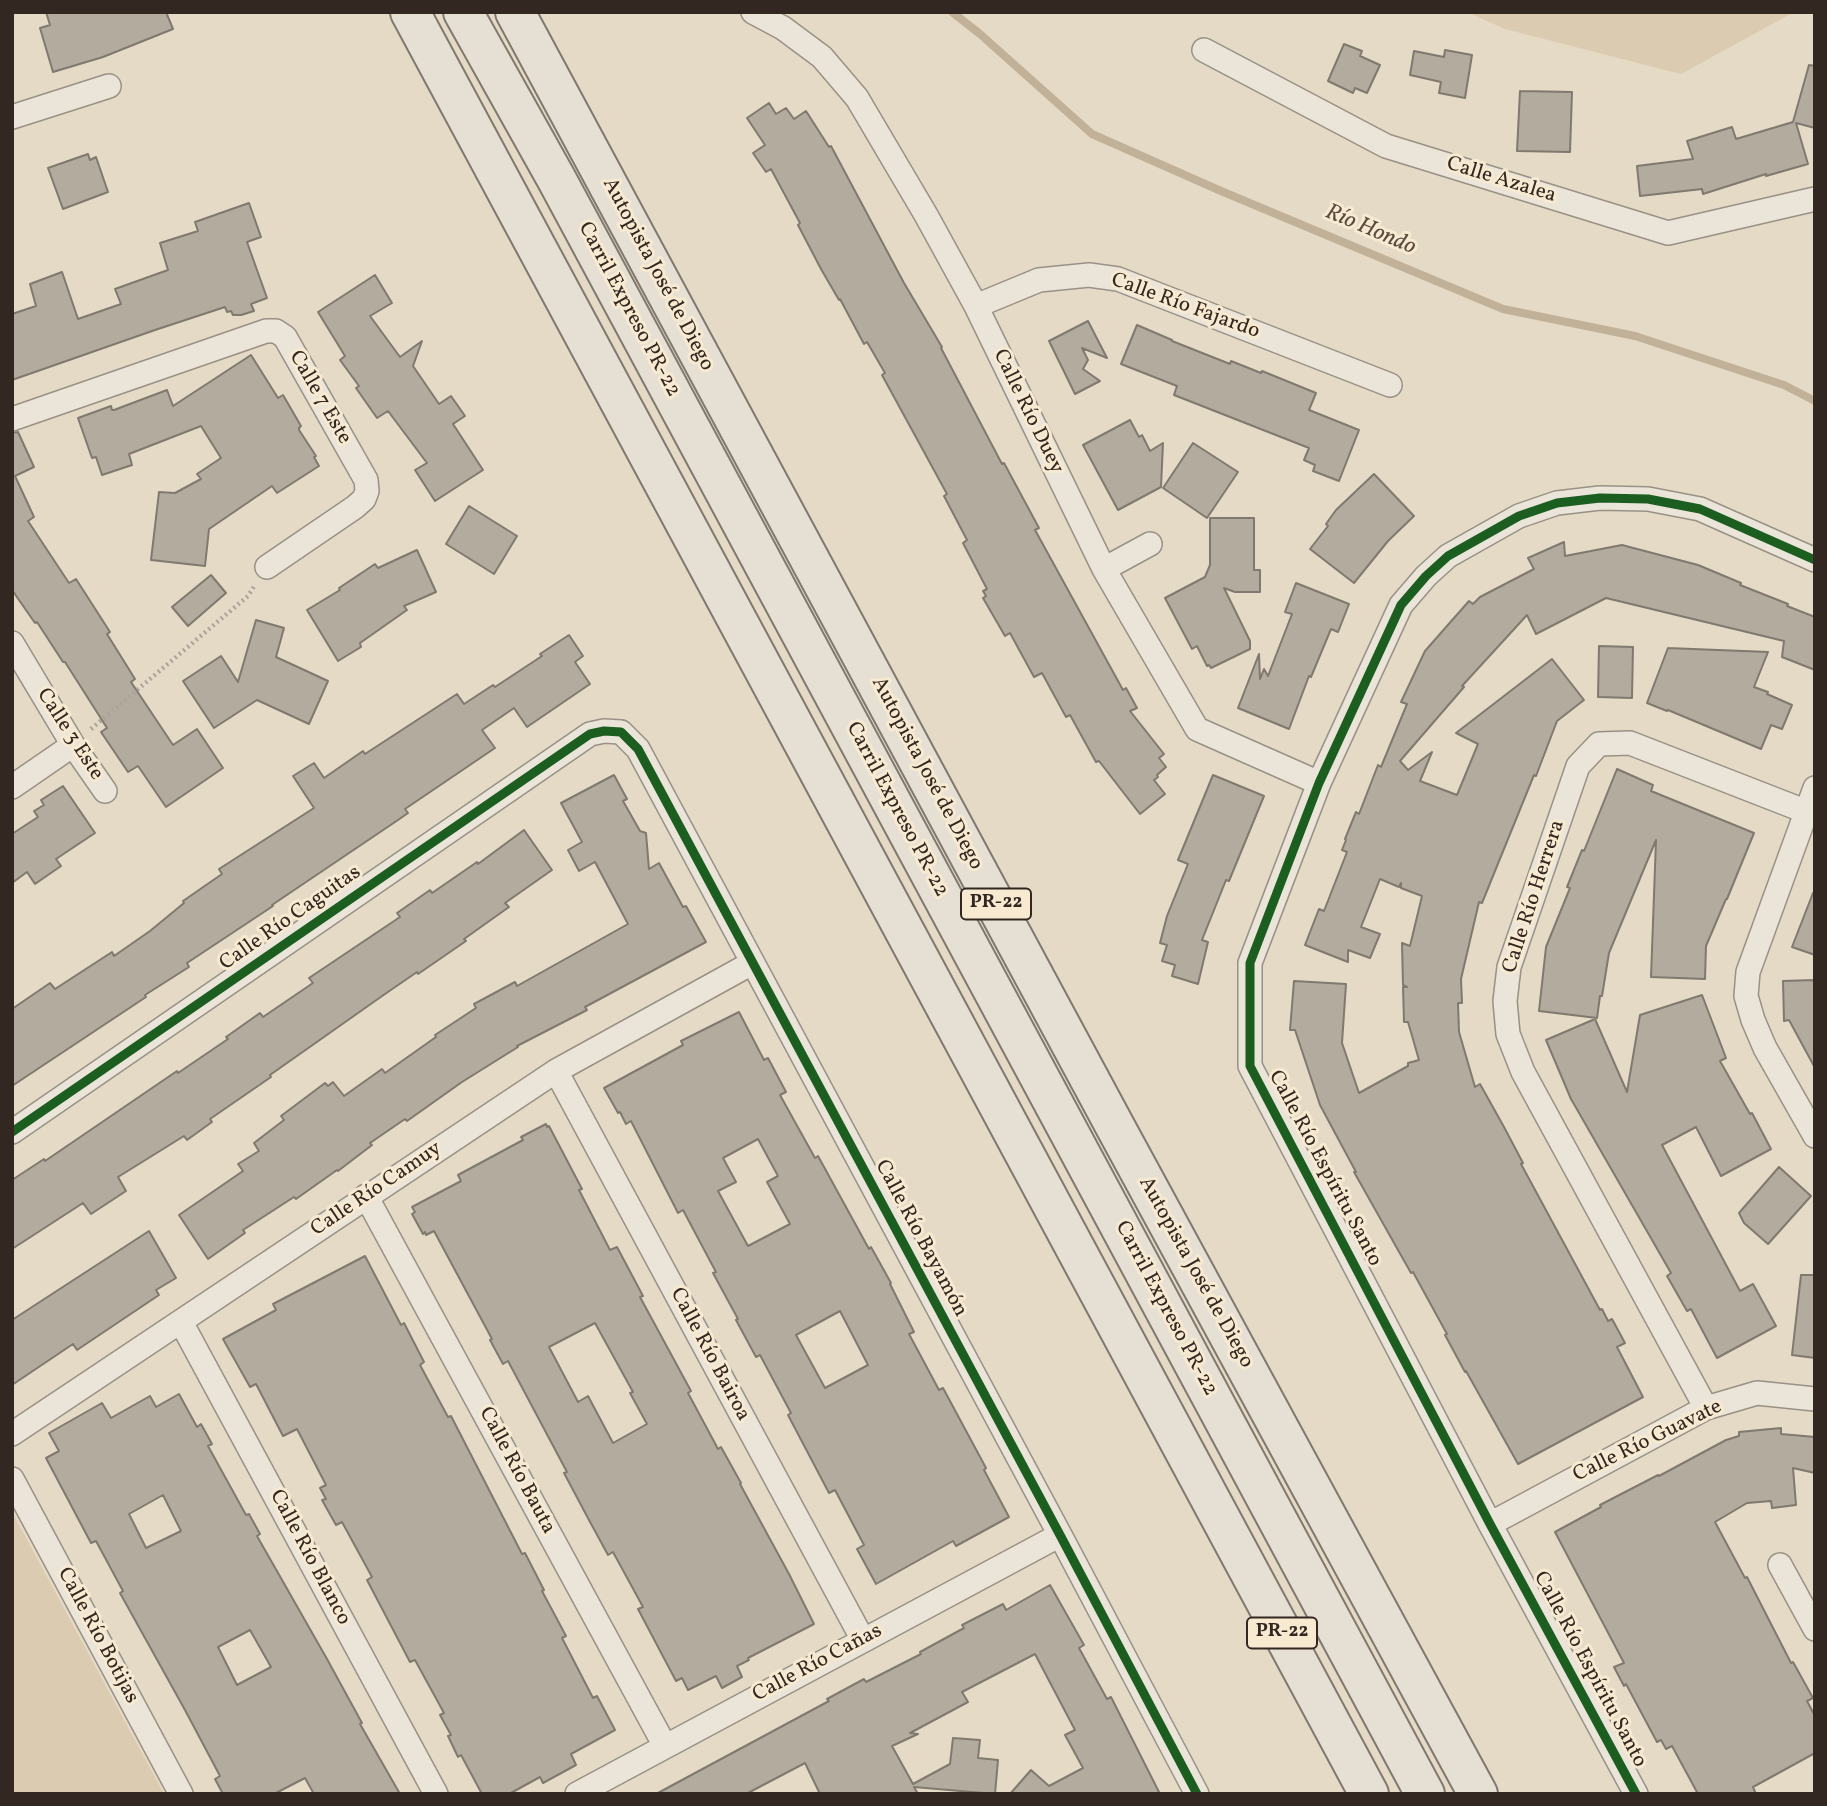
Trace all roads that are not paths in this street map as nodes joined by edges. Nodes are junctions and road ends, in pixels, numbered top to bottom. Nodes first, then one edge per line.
1 (410, 12) edge
2 (463, 12) edge
3 (515, 12) edge
4 (753, 12) edge
5 (1203, 50) dead end
6 (109, 86) dead end
7 (12, 117) edge
8 (1815, 198) edge
9 (976, 306) junction
10 (1390, 385) dead end
11 (12, 419) edge
12 (1150, 544) dead end
13 (1815, 560) edge
14 (267, 567) road end
15 (1104, 569) junction
16 (12, 643) edge
17 (590, 734) joint
18 (73, 745) junction
19 (1319, 783) junction
20 (12, 787) edge
21 (1815, 788) edge
22 (105, 791) dead end
23 (1810, 813) edge
24 (752, 963) junction
25 (556, 1071) junction
26 (12, 1132) edge
27 (1815, 1136) edge
28 (366, 1196) junction
29 (181, 1322) junction
30 (1815, 1399) edge
31 (1706, 1408) junction
32 (12, 1434) edge
33 (12, 1479) edge
34 (1490, 1524) junction
35 (1060, 1535) junction
36 (1780, 1565) dead end
37 (1815, 1629) edge
38 (863, 1640) junction
39 (665, 1746) junction
40 (181, 1794) edge
41 (436, 1794) edge
42 (577, 1794) edge
43 (1197, 1794) edge
44 (1369, 1794) edge
45 (1425, 1794) edge
46 (1478, 1794) edge
47 (1636, 1794) edge

1 - 44 highway, PR-22
2 - 45 highway, Carril Expreso PR-22
3 - 46 highway, Autopista José de Diego / PR-22
4 - 9 street, Calle Río Duey
5 - 8 street, Calle Azalea
6 - 7 street
9 - 10 street, Calle Río Fajardo
9 - 15 street, Calle Río Duey
11 - 14 street, Calle 7 Este
12 - 15 street
13 - 19 street, Calle Río Espíritu Santo
15 - 19 street, Calle Río Duey
16 - 18 street, Calle 3 Este
17 - 24 street, Calle Río Bayamón
17 - 26 street, Calle Río Caguitas
18 - 20 street
18 - 22 street, Calle 3 Este
19 - 34 street, Calle Río Espíritu Santo
21 - 23 street
23 - 27 street
23 - 31 street, Calle Río Herrera
24 - 25 street, Calle Río Camuy
24 - 35 street, Calle Río Bayamón
25 - 28 street, Calle Río Camuy
25 - 38 street, Calle Río Bairoa
28 - 29 street, Calle Río Camuy
28 - 39 street, Calle Río Bauta
29 - 32 street, Calle Río Camuy
29 - 41 street, Calle Río Blanco
30 - 31 street, Calle Río Guavate
31 - 34 street, Calle Río Guavate
33 - 40 street, Calle Río Botijas
34 - 47 street, Calle Río Espíritu Santo
35 - 38 street, Calle Río Cañas
35 - 43 street, Calle Río Bayamón
36 - 37 street
38 - 39 street, Calle Río Cañas
39 - 42 street, Calle Río Cañas

